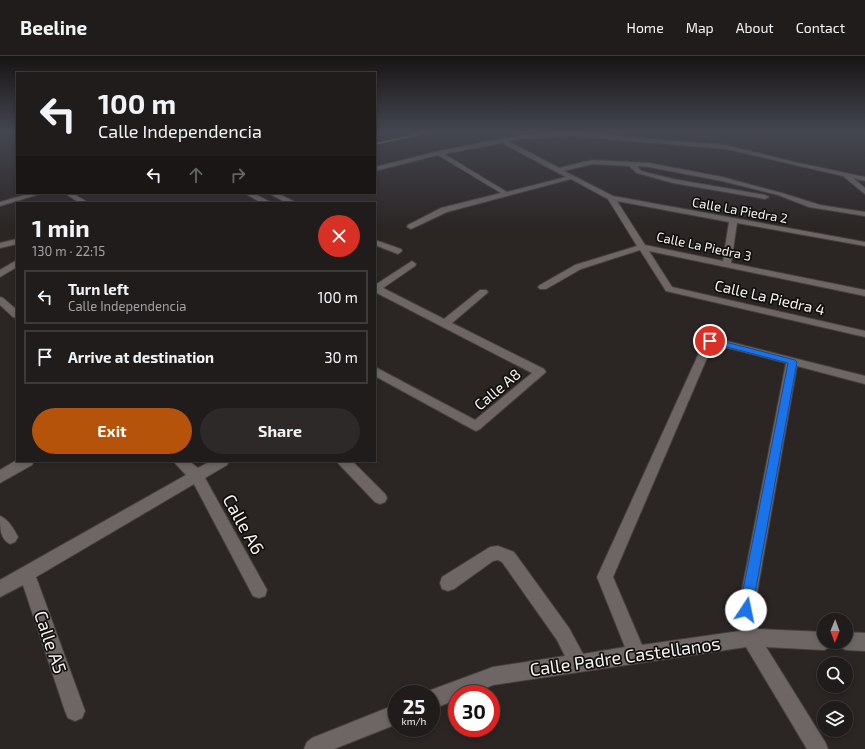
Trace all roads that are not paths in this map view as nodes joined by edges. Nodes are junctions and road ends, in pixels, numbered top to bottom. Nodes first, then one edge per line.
1 (393, 164) edge
2 (457, 164) edge
3 (548, 164) edge
4 (582, 164) edge
5 (632, 164) edge
6 (639, 164) edge
7 (800, 164) edge
8 (376, 169) edge
9 (559, 170) junction
10 (824, 170) junction
11 (846, 175) junction
12 (572, 177) junction
13 (813, 177) dead end
14 (865, 179) edge
15 (865, 192) edge
16 (16, 193) edge
17 (505, 193) junction
18 (36, 194) edge
19 (69, 194) edge
20 (249, 194) edge
21 (277, 194) edge
22 (0, 197) edge
23 (611, 198) junction
24 (83, 202) edge
25 (266, 202) edge
26 (290, 202) edge
27 (0, 204) edge
28 (817, 206) junction
29 (865, 214) edge
30 (733, 221) junction
31 (411, 227) dead end
32 (16, 241) edge
33 (376, 242) edge
34 (865, 244) edge
35 (0, 246) edge
36 (642, 247) junction
37 (398, 251) dead end
38 (16, 264) edge
39 (412, 264) dead end
40 (727, 264) junction
41 (0, 274) edge
42 (376, 287) edge
43 (544, 287) dead end
44 (376, 289) edge
45 (483, 292) dead end
46 (865, 293) edge
47 (0, 300) edge
48 (16, 314) edge
49 (444, 323) junction
50 (865, 334) edge
51 (792, 362) junction
52 (376, 373) edge
53 (865, 380) edge
54 (25, 462) edge
55 (181, 462) edge
56 (220, 462) edge
57 (344, 462) edge
58 (0, 476) edge
59 (197, 476) junction
60 (380, 498) dead end
61 (0, 523) edge
62 (10, 537) dead end
63 (28, 573) junction
64 (448, 583) dead end
65 (0, 589) edge
66 (258, 590) dead end
67 (750, 638) junction
68 (817, 641) edge
69 (853, 641) edge
70 (865, 642) edge
71 (637, 655) junction
72 (578, 663) junction
73 (440, 696) edge
74 (75, 712) dead end
75 (388, 718) edge
76 (318, 748) edge
77 (818, 749) edge

1 - 8 street
2 - 17 street
3 - 9 street
4 - 9 street
5 - 28 street
6 - 28 street
7 - 10 street
9 - 12 street
10 - 11 street
10 - 13 street
11 - 14 street
11 - 15 street
12 - 17 street
12 - 23 street
16 - 22 street
17 - 31 street
18 - 27 street
19 - 24 street
20 - 25 street
21 - 26 street
23 - 30 street, Calle La Piedra 2
23 - 36 street
28 - 29 street
30 - 34 street, Calle La Piedra 2
30 - 40 street
32 - 35 street
33 - 37 street
36 - 40 street, Calle La Piedra 3
36 - 43 street, Calle La Piedra 3
36 - 50 street, Calle La Piedra 4
38 - 41 street
39 - 42 street
40 - 46 street, Calle La Piedra 3
44 - 49 street, Calle A8
45 - 49 street
47 - 48 street
49 - 52 street, Calle A8
51 - 53 street
51 - 67 street
51 - 71 street
54 - 58 street
55 - 59 street
56 - 59 street
57 - 60 street
59 - 63 street
59 - 66 street, Calle A6
61 - 62 street
63 - 65 street
63 - 74 street, Calle A5
64 - 72 street
67 - 68 street, Calle Padre Castellanos
67 - 71 street, Calle Padre Castellanos
67 - 77 street
69 - 70 street
71 - 72 street, Calle Padre Castellanos
72 - 73 street, Calle Padre Castellanos
75 - 76 street

